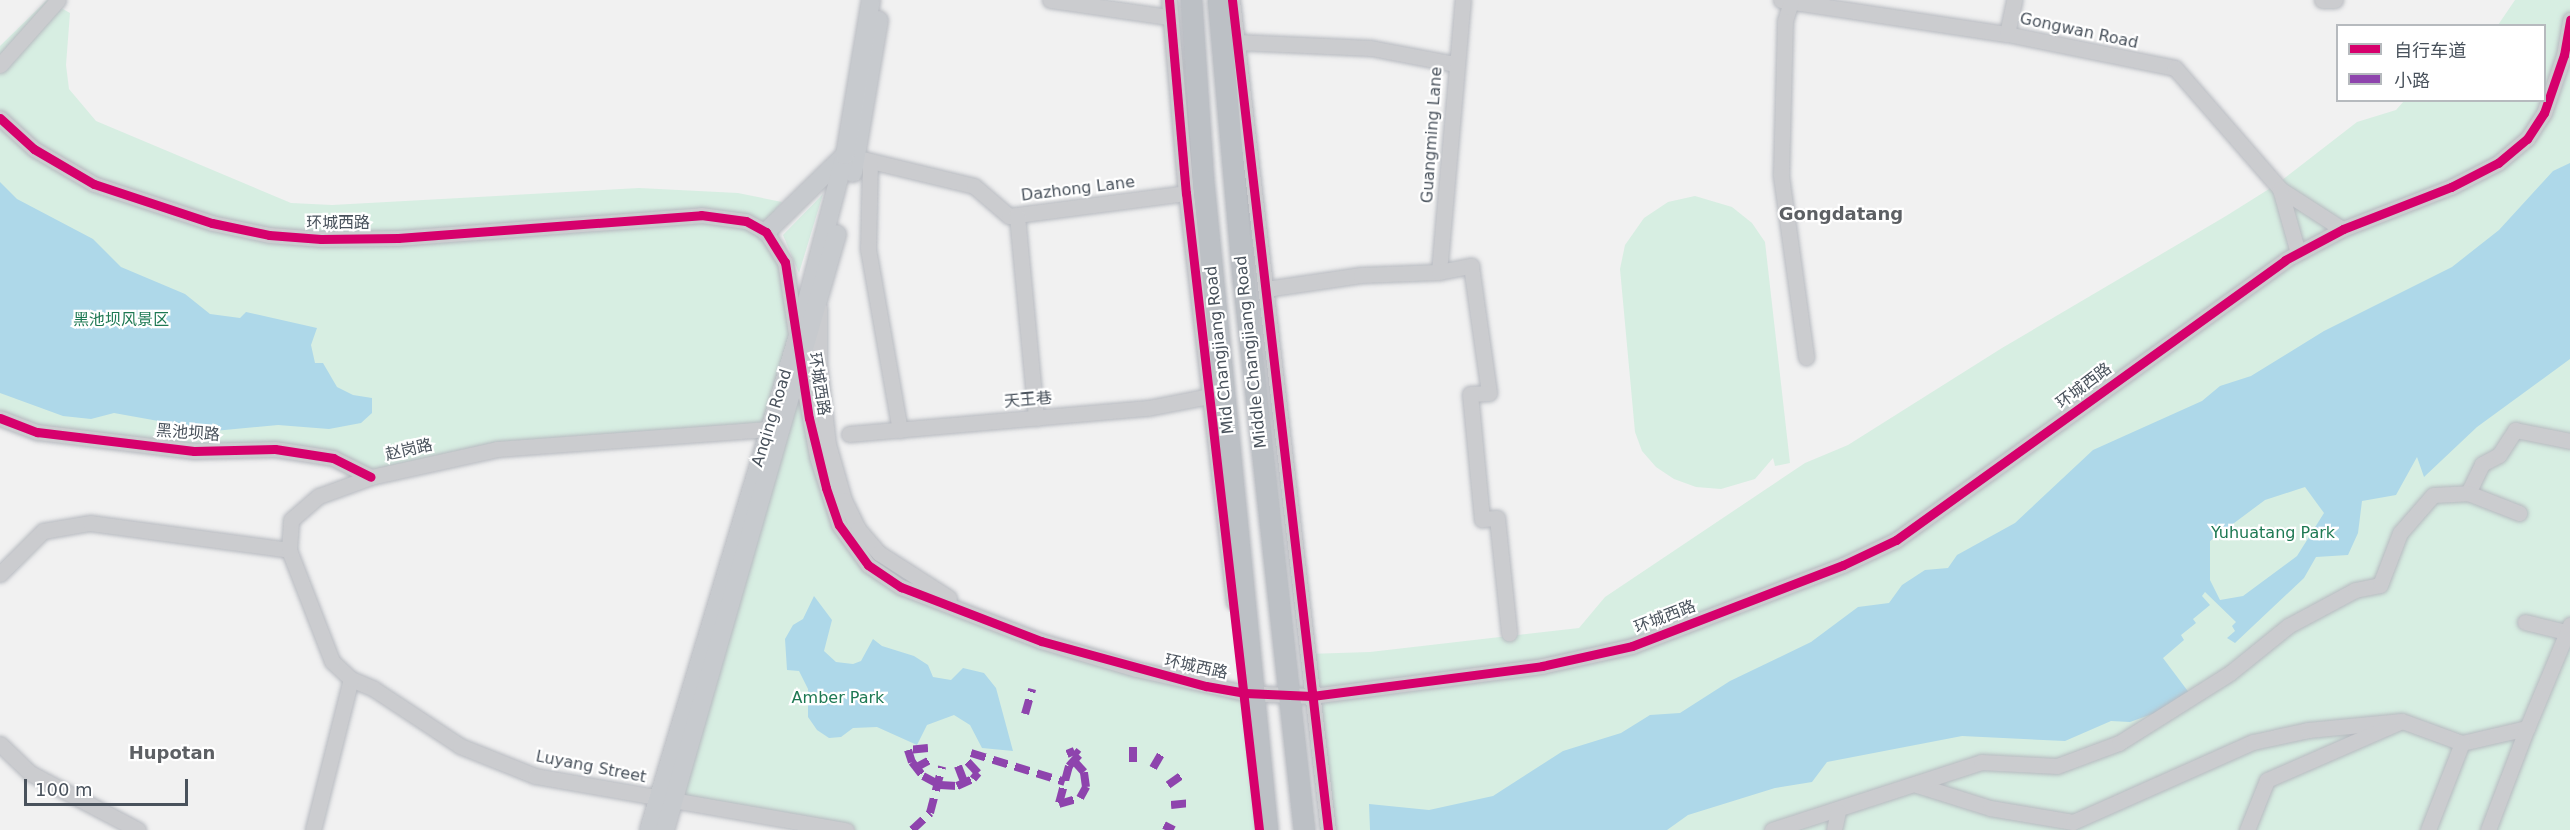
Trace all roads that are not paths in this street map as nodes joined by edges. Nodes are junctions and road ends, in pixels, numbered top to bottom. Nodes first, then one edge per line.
1 (58, 0) edge
2 (871, 0) edge
3 (882, 0) edge
4 (1050, 0) edge
5 (1169, 0) edge
6 (1191, 0) edge
7 (1218, 0) edge
8 (1232, 0) edge
9 (1463, 0) edge
10 (2014, 0) edge
11 (2322, 0) edge
12 (2335, 0) edge
13 (1786, 1) edge
14 (1168, 17) junction
15 (2570, 20) edge
16 (2007, 34) junction
17 (1237, 42) junction
18 (1455, 64) junction
19 (0, 65) edge
20 (0, 118) edge
21 (857, 158) junction
22 (2280, 189) junction
23 (1186, 193) junction
24 (1017, 216) junction
25 (2342, 229) junction
26 (766, 232) junction
27 (2298, 253) junction
28 (1439, 272) junction
29 (1266, 289) junction
30 (819, 306) junction
31 (797, 339) junction
32 (1806, 357) dead end
33 (801, 366) junction
34 (1210, 396) junction
35 (1036, 417) junction
36 (0, 418) edge
37 (768, 429) junction
38 (900, 430) junction
39 (849, 434) dead end
40 (2570, 441) edge
41 (371, 477) junction
42 (2468, 493) junction
43 (2518, 513) dead end
44 (290, 550) junction
45 (0, 574) edge
46 (982, 619) junction
47 (2524, 622) dead end
48 (2569, 630) edge
49 (1509, 633) dead end
50 (351, 679) junction
51 (1251, 695) junction
52 (1312, 696) junction
53 (1290, 699) junction
54 (2402, 721) junction
55 (2527, 728) junction
56 (2462, 743) junction
57 (0, 744) edge
58 (1917, 785) junction
59 (666, 800) junction
60 (1838, 812) junction
61 (791, 825) edge
62 (138, 830) edge
63 (313, 830) edge
64 (649, 830) edge
65 (665, 830) edge
66 (846, 830) edge
67 (1259, 830) edge
68 (1267, 830) edge
69 (1304, 830) edge
70 (1328, 830) edge
71 (1772, 830) edge
72 (1834, 830) edge
73 (2247, 830) edge
74 (2428, 830) edge
75 (2488, 830) edge

1 - 19 street
2 - 21 main road, Anqing Road
3 - 21 main road, Anqing Road
4 - 14 street
5 - 14 street
6 - 51 highway, Mid Changjiang Road
7 - 53 highway, Middle Changjiang Road
8 - 17 street
9 - 18 street, Guangming Lane
10 - 16 street
11 - 12 street
13 - 16 street, Gongwan Road
13 - 32 street
14 - 23 street
15 - 25 street, 环城西路
16 - 22 street, Gongwan Road
17 - 18 street
17 - 29 street
18 - 28 street, Guangming Lane
20 - 26 street, 环城西路
21 - 24 street, Dazhong Lane
21 - 26 main road
21 - 30 main road, Anqing Road
21 - 31 main road, Anqing Road
21 - 38 street
22 - 25 street
22 - 27 street
23 - 24 street, Dazhong Lane
23 - 34 street
24 - 35 street
25 - 27 street, 环城西路
26 - 31 street, 环城西路
27 - 52 street, 环城西路
28 - 29 street
28 - 49 street
29 - 52 street
30 - 33 main road, Anqing Road
30 - 46 street
31 - 33 street, 环城西路
31 - 37 main road, Anqing Road
33 - 46 street, 环城西路
33 - 59 main road, Anqing Road
34 - 35 street, 天王巷
34 - 51 street
35 - 38 street, 天王巷
36 - 41 street, 黑池坝路
37 - 41 street, 赵岗路
37 - 59 main road, Anqing Road
38 - 39 street, 天王巷
40 - 42 street
41 - 44 street, 赵岗路
42 - 43 street
42 - 58 street
44 - 45 street
44 - 50 street, 赵岗路
46 - 51 street, 环城西路
47 - 48 street
48 - 55 street
50 - 59 street, Luyang Street
50 - 63 street
51 - 53 street, 环城西路
51 - 67 street
51 - 68 highway, Mid Changjiang Road
52 - 53 street, 环城西路
52 - 70 street
53 - 69 highway, Middle Changjiang Road
54 - 56 street
54 - 58 street
54 - 73 street
55 - 56 street
55 - 75 street
56 - 74 street
57 - 62 street
58 - 60 street
59 - 61 street, Luyang Street
59 - 64 main road, Anqing Road
59 - 65 main road, Anqing Road
60 - 71 street
60 - 72 street
61 - 66 street, Luyang Street

